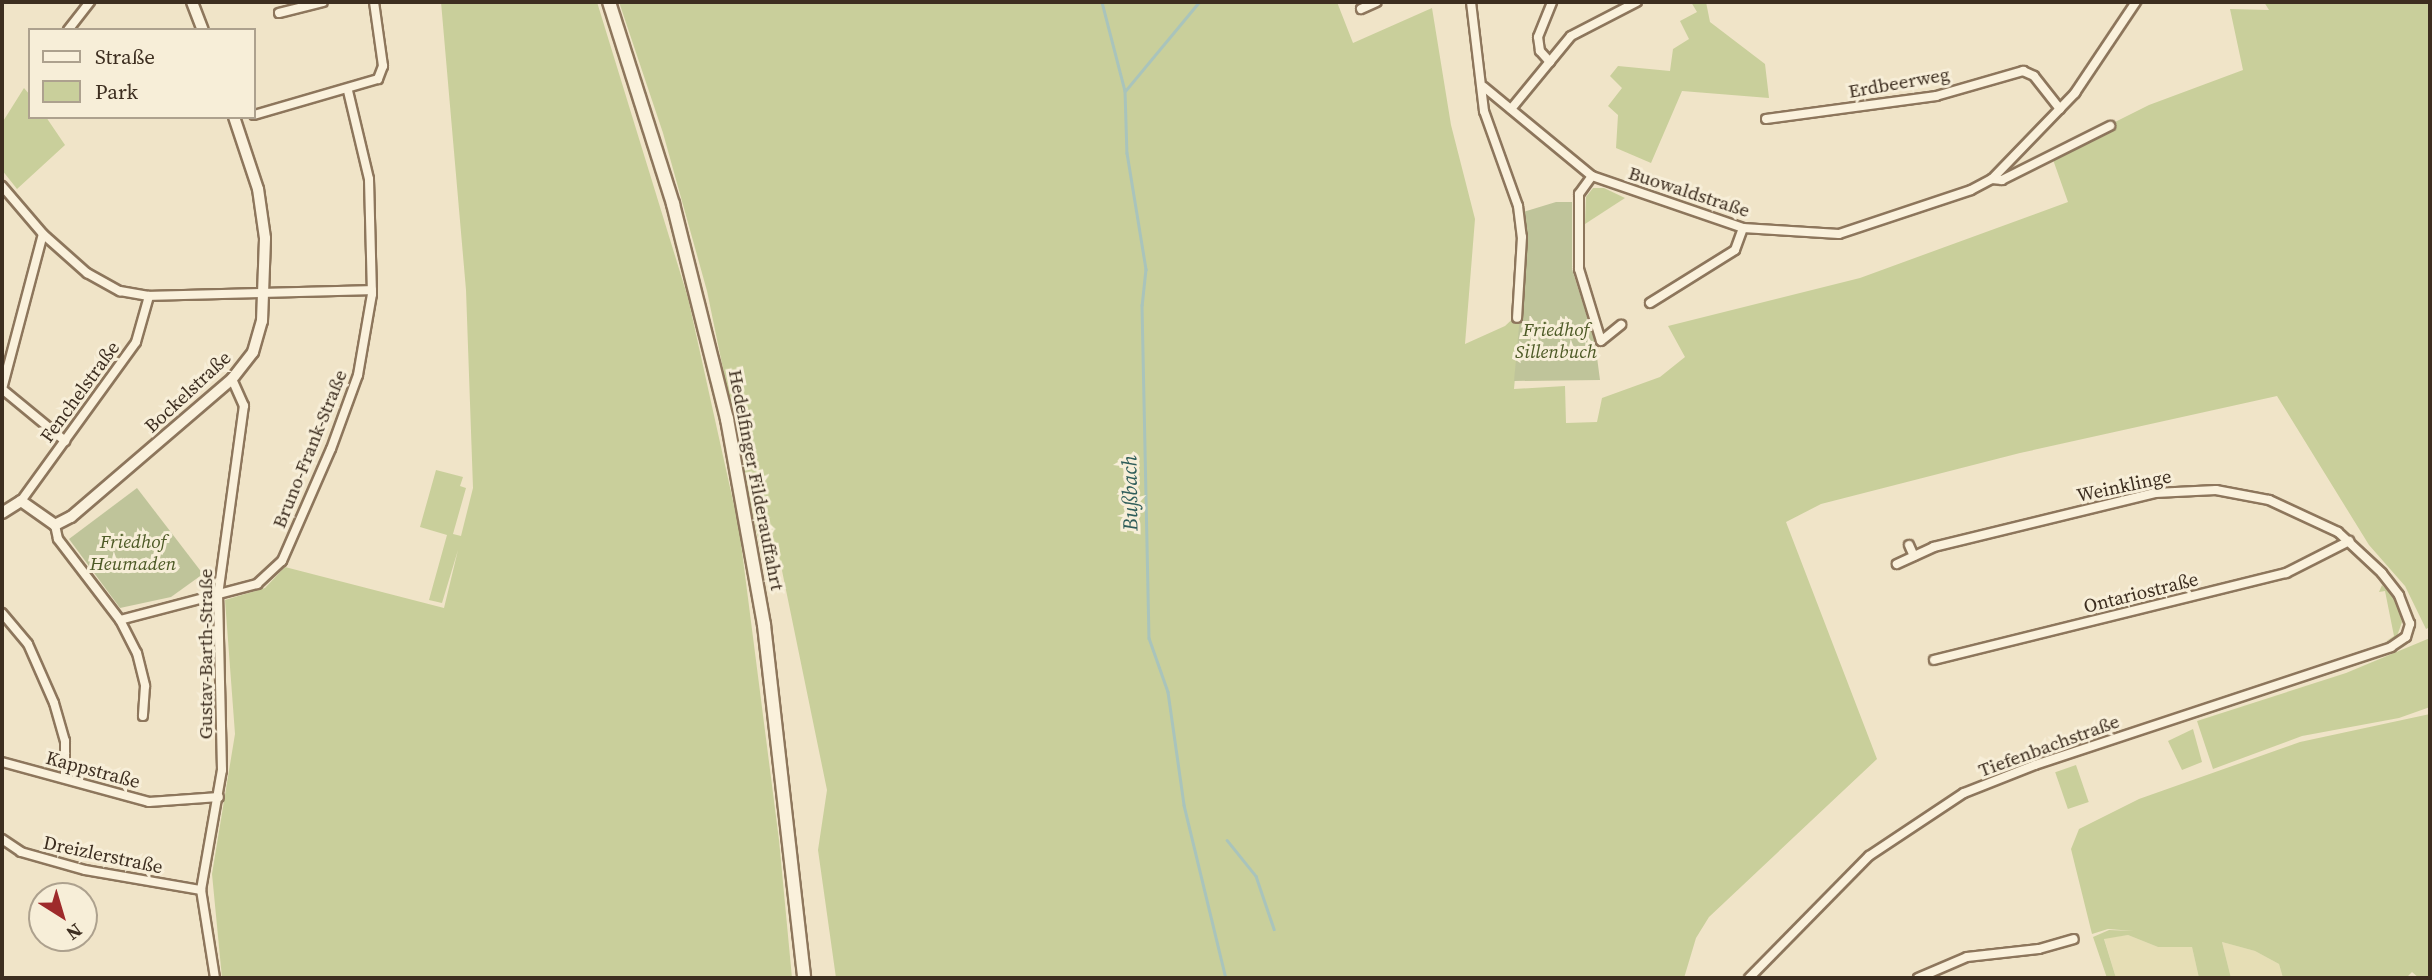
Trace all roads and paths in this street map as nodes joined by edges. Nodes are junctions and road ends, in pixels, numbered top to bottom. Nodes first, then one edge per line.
1 (90, 2) edge
2 (192, 2) edge
3 (323, 2) edge
4 (374, 2) edge
5 (609, 2) edge
6 (1377, 2) edge
7 (1471, 2) edge
8 (1552, 2) edge
9 (1637, 2) edge
10 (2136, 2) edge
11 (1361, 9) dead end
12 (279, 13) dead end
13 (70, 28) edge
14 (202, 28) edge
15 (1550, 62) junction
16 (1484, 87) junction
17 (348, 91) junction
18 (1511, 109) junction
19 (2060, 109) junction
20 (256, 114) edge
21 (238, 119) edge
22 (1766, 119) dead end
23 (2110, 126) dead end
24 (1592, 176) junction
25 (1992, 178) junction
26 (2, 186) edge
27 (1743, 229) junction
28 (43, 234) junction
29 (372, 290) junction
30 (265, 295) junction
31 (149, 296) junction
32 (1650, 303) dead end
33 (1517, 318) dead end
34 (1621, 325) dead end
35 (233, 379) junction
36 (2, 389) edge
37 (65, 441) junction
38 (21, 500) junction
39 (2, 513) edge
40 (55, 524) junction
41 (2349, 541) junction
42 (1909, 545) dead end
43 (1914, 556) junction
44 (1897, 564) dead end
45 (218, 595) junction
46 (2, 613) edge
47 (120, 620) junction
48 (2409, 630) joint
49 (1934, 660) dead end
50 (143, 716) dead end
51 (2, 762) edge
52 (65, 778) junction
53 (219, 797) junction
54 (2, 839) edge
55 (201, 890) junction
56 (2074, 939) dead end
57 (215, 978) edge
58 (804, 978) edge
59 (1749, 978) edge
60 (1918, 978) edge

1 - 13 street
2 - 14 street
3 - 12 street
4 - 17 street
5 - 58 main road, Hedelfinger Filderauffahrt
6 - 11 street
7 - 16 street
8 - 15 street
9 - 15 street
10 - 19 street, Buowaldstraße
15 - 18 street
16 - 18 street, Buowaldstraße
16 - 33 street
17 - 20 street
17 - 29 street, Bruno-Frank-Straße
18 - 24 street, Buowaldstraße
19 - 22 street, Erdbeerweg
19 - 25 street, Buowaldstraße
21 - 30 street, Bockelstraße
23 - 25 street, Buowaldstraße
24 - 27 street, Buowaldstraße
24 - 34 street
25 - 27 street, Buowaldstraße
26 - 28 street
27 - 32 street
28 - 31 street
28 - 36 street
29 - 30 street
29 - 45 street, Bruno-Frank-Straße
30 - 31 street
30 - 35 street, Bockelstraße
31 - 37 street, Fenchelstraße
35 - 40 street, Bockelstraße
35 - 45 street, Gustav-Barth-Straße
36 - 37 street
37 - 38 street, Fenchelstraße
38 - 39 street
38 - 40 street
40 - 47 street
41 - 43 street, Weinklinge
41 - 48 street, Weinklinge
41 - 49 street, Ontariostraße
42 - 43 street
43 - 44 street, Weinklinge
45 - 47 street, Bruno-Frank-Straße
45 - 53 street, Gustav-Barth-Straße
46 - 52 street
47 - 50 street
48 - 59 street, Tiefenbachstraße
51 - 52 street, Kappstraße
52 - 53 street, Kappstraße
53 - 55 street, Gustav-Barth-Straße
54 - 55 street, Dreizlerstraße
55 - 57 street, Gustav-Barth-Straße
56 - 60 street

